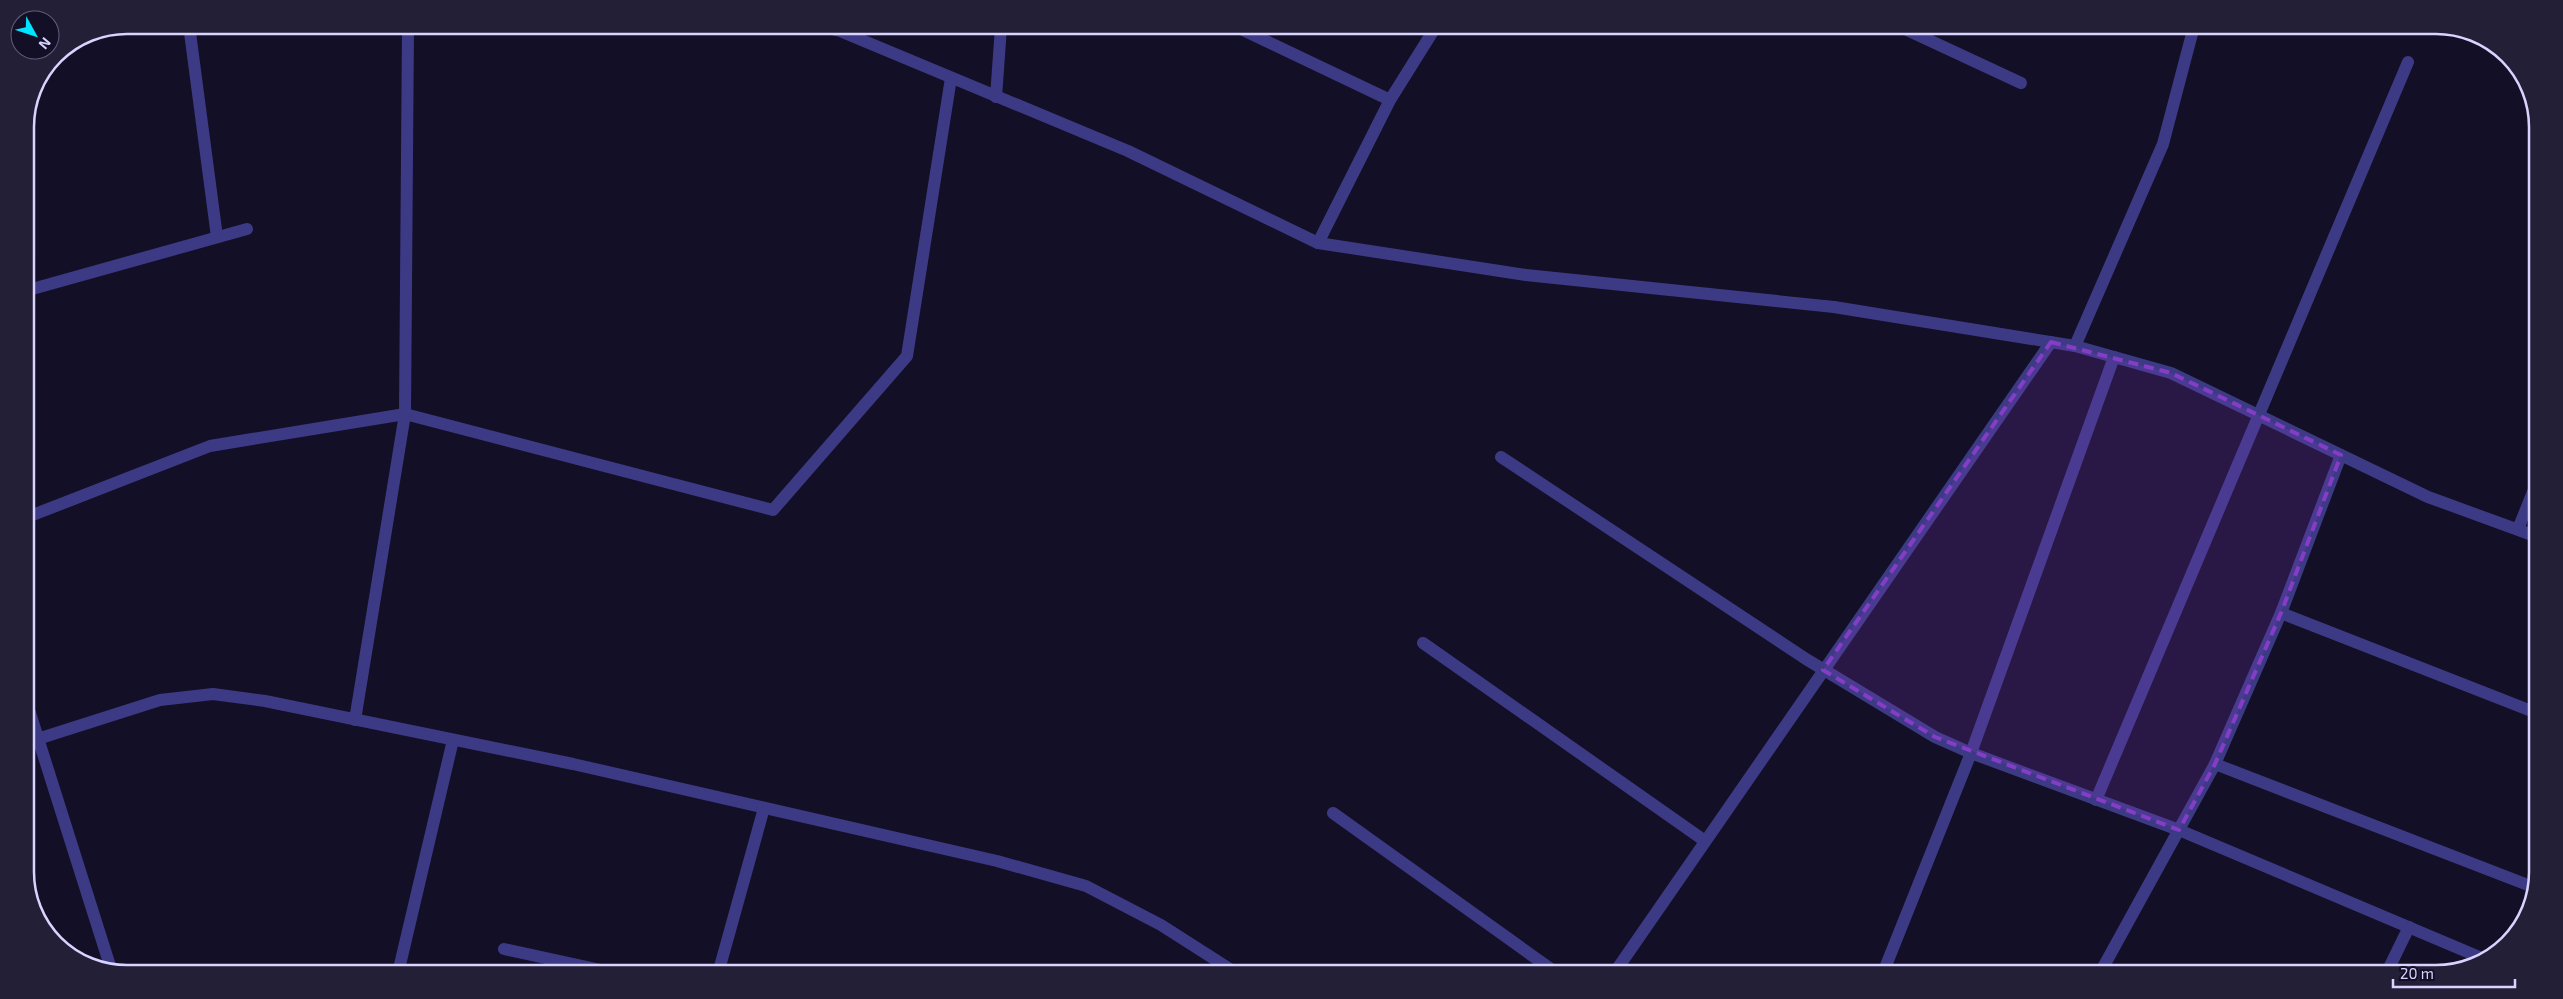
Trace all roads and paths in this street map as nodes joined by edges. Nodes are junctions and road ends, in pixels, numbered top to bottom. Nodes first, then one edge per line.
1 (190, 34) edge
2 (408, 34) edge
3 (845, 34) edge
4 (1000, 34) edge
5 (1252, 34) edge
6 (1431, 34) edge
7 (1916, 34) edge
8 (2192, 34) edge
9 (2408, 62) dead end
10 (951, 78) junction
11 (2021, 83) dead end
12 (996, 97) junction
13 (1390, 100) junction
14 (247, 229) dead end
15 (217, 237) junction
16 (1318, 243) junction
17 (34, 288) edge
18 (2052, 342) junction
19 (2075, 346) junction
20 (2114, 357) junction
21 (405, 414) junction
22 (2258, 415) junction
23 (2341, 455) junction
24 (1500, 457) dead end
25 (2529, 502) edge
26 (34, 514) edge
27 (2518, 529) junction
28 (2529, 534) edge
29 (2281, 613) junction
30 (1423, 643) dead end
31 (1823, 670) junction
32 (2529, 710) edge
33 (355, 720) junction
34 (34, 723) edge
35 (39, 738) junction
36 (34, 740) edge
37 (453, 740) junction
38 (1971, 753) junction
39 (2215, 764) junction
40 (2096, 800) junction
41 (764, 808) junction
42 (1333, 813) dead end
43 (2179, 830) junction
44 (1705, 841) junction
45 (2528, 885) edge
46 (2409, 927) junction
47 (504, 949) dead end
48 (2477, 956) edge
49 (109, 963) edge
50 (400, 965) edge
51 (577, 965) edge
52 (721, 965) edge
53 (1223, 965) edge
54 (1545, 965) edge
55 (1620, 965) edge
56 (1886, 965) edge
57 (2104, 965) edge
58 (2390, 965) edge

1 - 15 street
2 - 21 street
3 - 10 street
4 - 12 street
5 - 13 street
6 - 13 street
7 - 11 street
8 - 19 street
9 - 22 street
10 - 12 street
10 - 21 street
12 - 16 street
13 - 16 street
14 - 15 street
15 - 17 street
16 - 18 street
18 - 19 street
18 - 31 street
19 - 20 street
20 - 22 street
20 - 38 street
21 - 26 street
21 - 33 street
22 - 23 street
22 - 40 street
23 - 27 street
23 - 29 street
24 - 31 street
25 - 27 street
27 - 28 street
29 - 32 street
29 - 39 street
30 - 44 street
31 - 38 street
31 - 44 street
33 - 35 street
33 - 37 street
34 - 35 street
35 - 36 street
35 - 49 street
37 - 41 street
37 - 50 street
38 - 40 street
38 - 56 street
39 - 43 street
39 - 45 street
40 - 43 street
41 - 52 street
41 - 53 street
42 - 54 street
43 - 46 street
43 - 57 street
44 - 55 street
46 - 48 street
46 - 58 street
47 - 51 street

